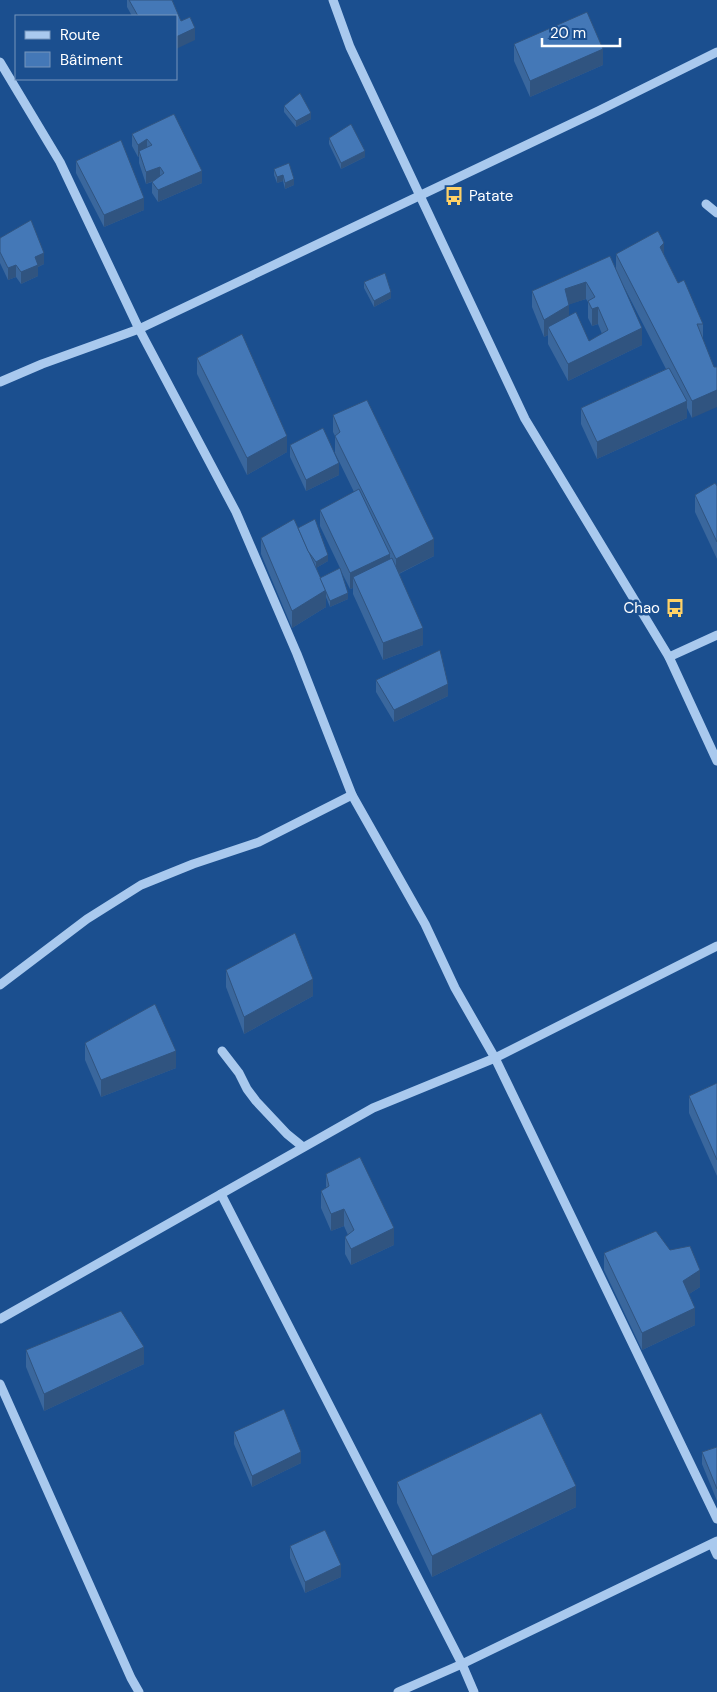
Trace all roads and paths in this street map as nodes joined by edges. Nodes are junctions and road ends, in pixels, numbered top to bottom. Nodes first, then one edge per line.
1 (333, 0) edge
2 (717, 52) edge
3 (0, 62) edge
4 (420, 194) junction
5 (706, 204) dead end
6 (717, 213) edge
7 (139, 329) junction
8 (0, 382) edge
9 (717, 636) edge
10 (669, 657) junction
11 (717, 761) edge
12 (352, 795) junction
13 (717, 946) edge
14 (0, 985) edge
15 (222, 1051) dead end
16 (495, 1058) junction
17 (303, 1147) junction
18 (221, 1194) junction
19 (0, 1319) edge
20 (0, 1384) edge
21 (717, 1519) edge
22 (714, 1543) edge
23 (717, 1555) edge
24 (462, 1664) junction
25 (139, 1692) edge
26 (398, 1692) edge
27 (474, 1692) edge

1 - 4 street
2 - 4 street
3 - 7 street
4 - 7 street
4 - 10 street
5 - 6 street
7 - 8 street
7 - 12 street
9 - 10 street
10 - 11 street
12 - 14 street
12 - 16 street
13 - 16 street
15 - 17 street
16 - 17 street
16 - 21 street
17 - 18 street
18 - 19 street
18 - 24 street
20 - 25 street
22 - 23 street
22 - 24 street
24 - 26 street
24 - 27 street

